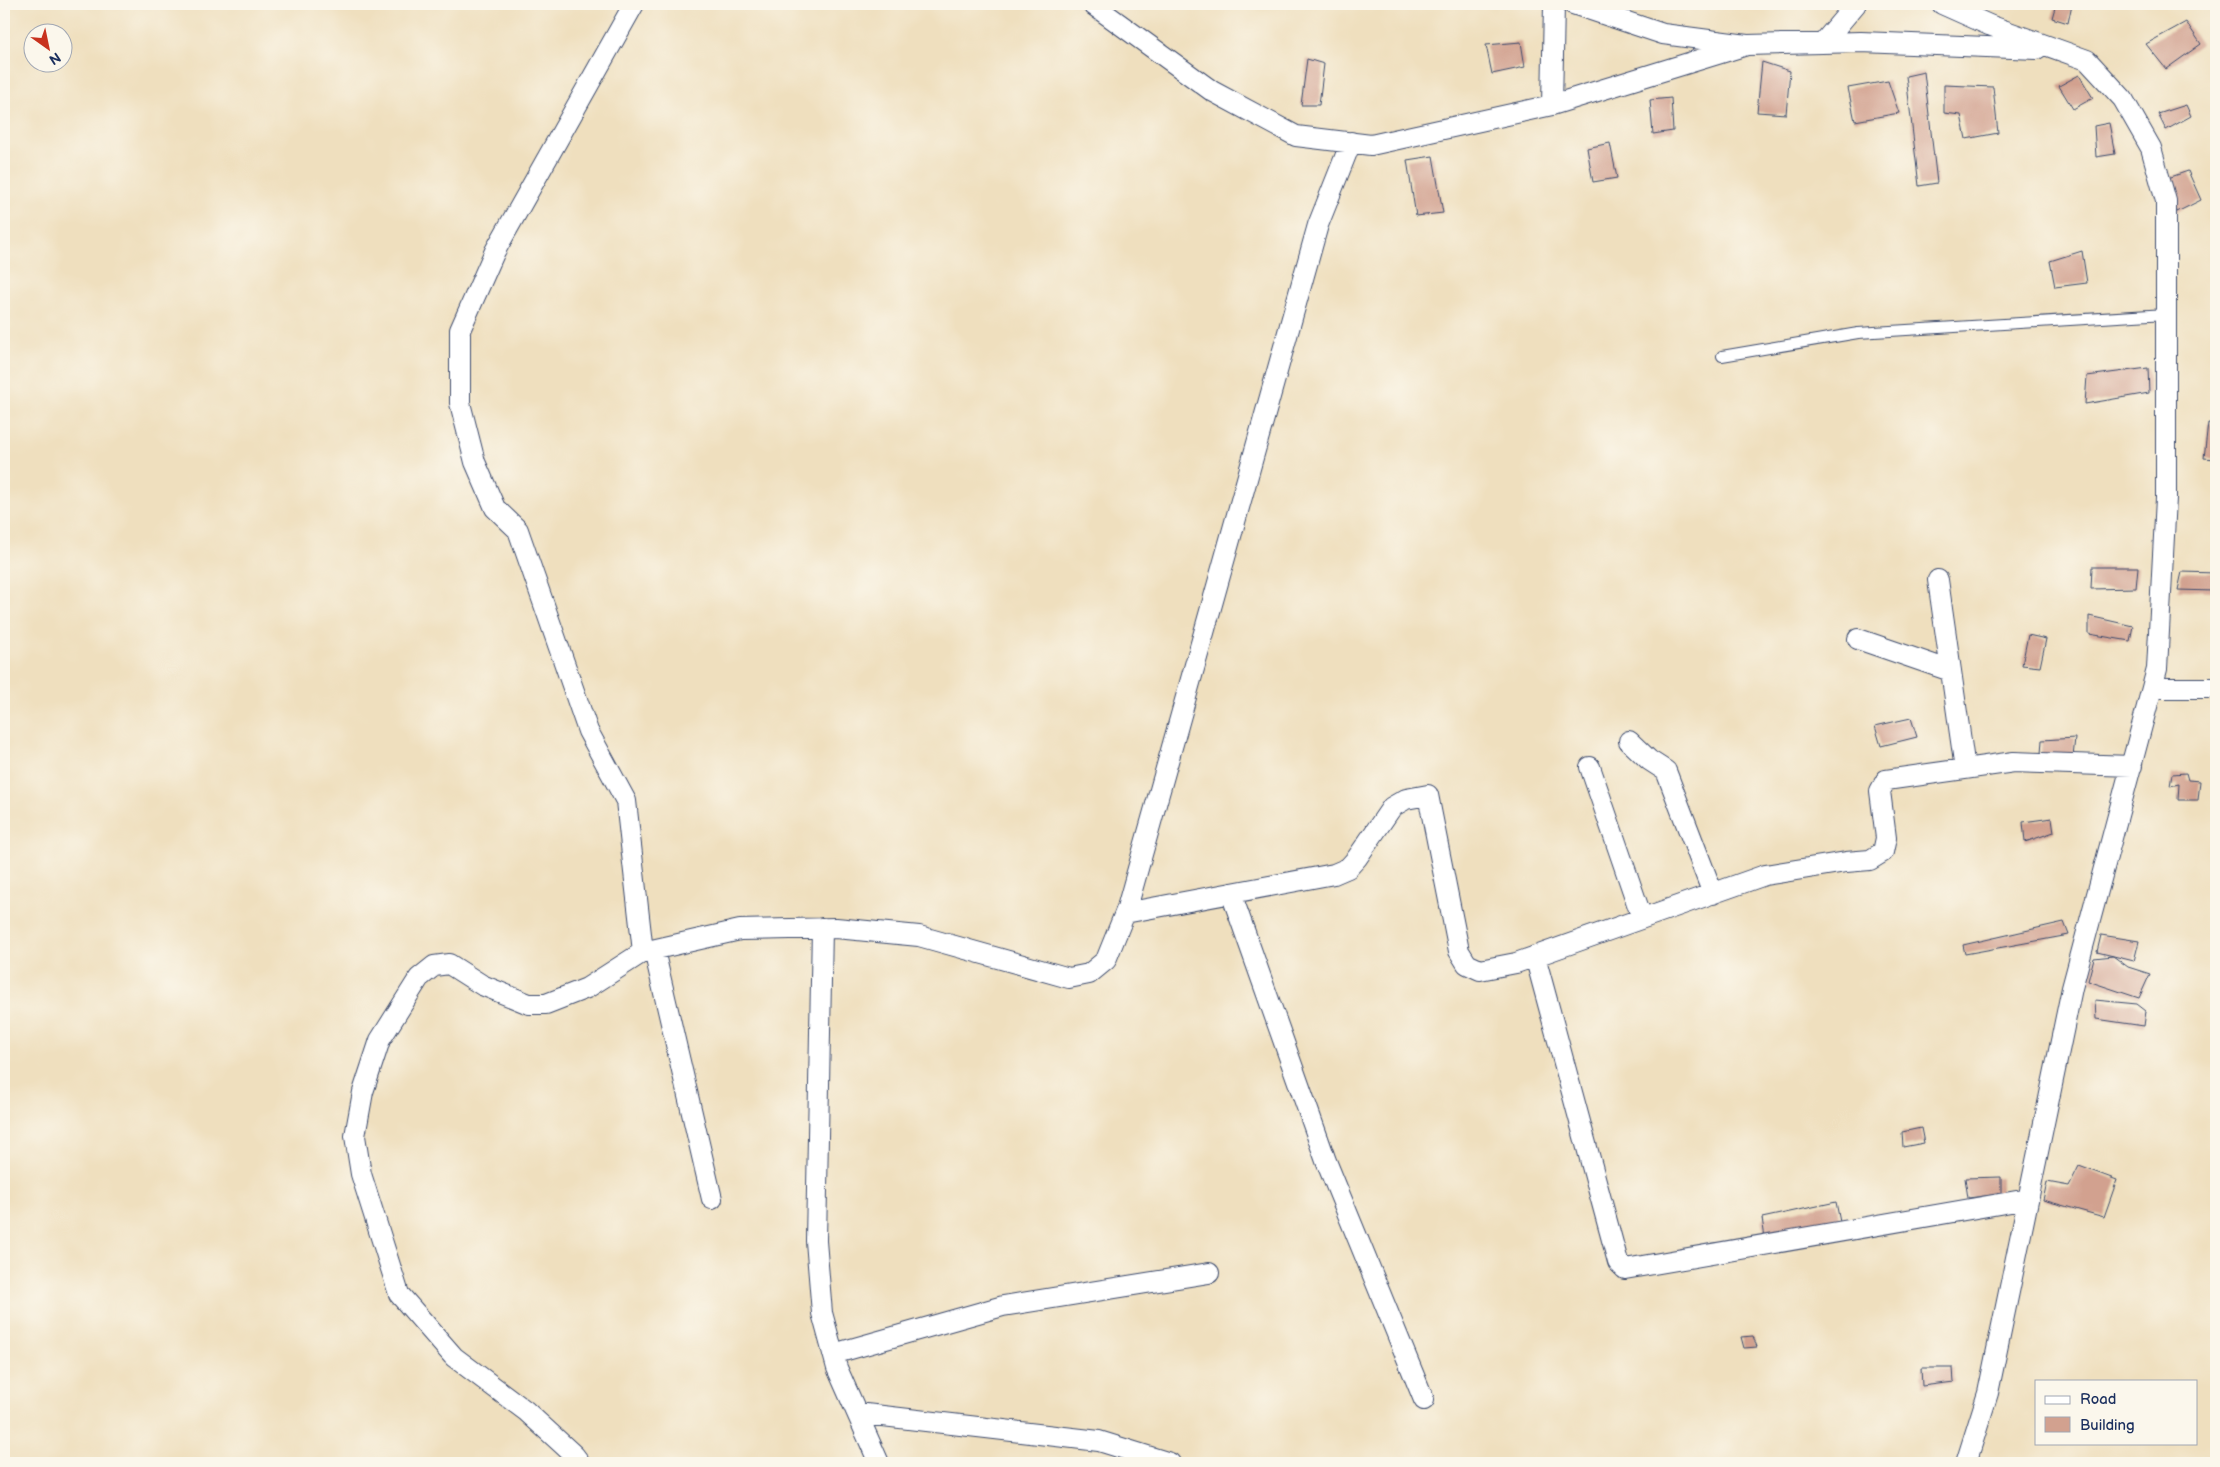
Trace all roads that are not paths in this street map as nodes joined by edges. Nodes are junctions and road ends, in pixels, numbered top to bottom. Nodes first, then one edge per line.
1 (634, 4) edge
2 (1092, 4) edge
3 (1554, 4) edge
4 (1573, 4) edge
5 (1856, 4) edge
6 (1942, 4) edge
7 (1823, 43) junction
8 (1747, 45) junction
9 (2058, 50) junction
10 (1552, 105) junction
11 (1352, 142) junction
12 (2166, 314) junction
13 (1722, 356) dead end
14 (1938, 580) dead end
15 (1858, 639) dead end
16 (1951, 671) junction
17 (2152, 688) junction
18 (2216, 688) edge
19 (1629, 741) dead end
20 (1590, 766) dead end
21 (2132, 766) junction
22 (1964, 769) junction
23 (1231, 893) junction
24 (1713, 894) junction
25 (1125, 913) junction
26 (1642, 918) junction
27 (822, 928) junction
28 (649, 951) junction
29 (1535, 956) junction
30 (712, 1199) dead end
31 (2028, 1199) junction
32 (1209, 1273) dead end
33 (834, 1354) junction
34 (1424, 1400) dead end
35 (857, 1413) junction
36 (580, 1463) edge
37 (879, 1463) edge
38 (1170, 1463) edge
39 (1966, 1463) edge

1 - 28 street
2 - 11 street
3 - 10 street
4 - 8 street
5 - 7 street
6 - 9 street
7 - 8 street
7 - 9 street
8 - 10 street
9 - 12 street
10 - 11 street
11 - 25 street
12 - 13 lane
12 - 17 street
14 - 16 street
15 - 16 street
16 - 22 street
17 - 18 street
17 - 21 street
19 - 24 street
20 - 26 street
21 - 22 street
21 - 31 street
22 - 24 street
23 - 25 street
23 - 29 street
23 - 34 street
24 - 26 street
25 - 27 street
26 - 29 street
27 - 28 street
27 - 33 street
28 - 30 street
28 - 36 street
29 - 31 street
31 - 39 street
32 - 33 street
33 - 35 street
35 - 37 street
35 - 38 street

